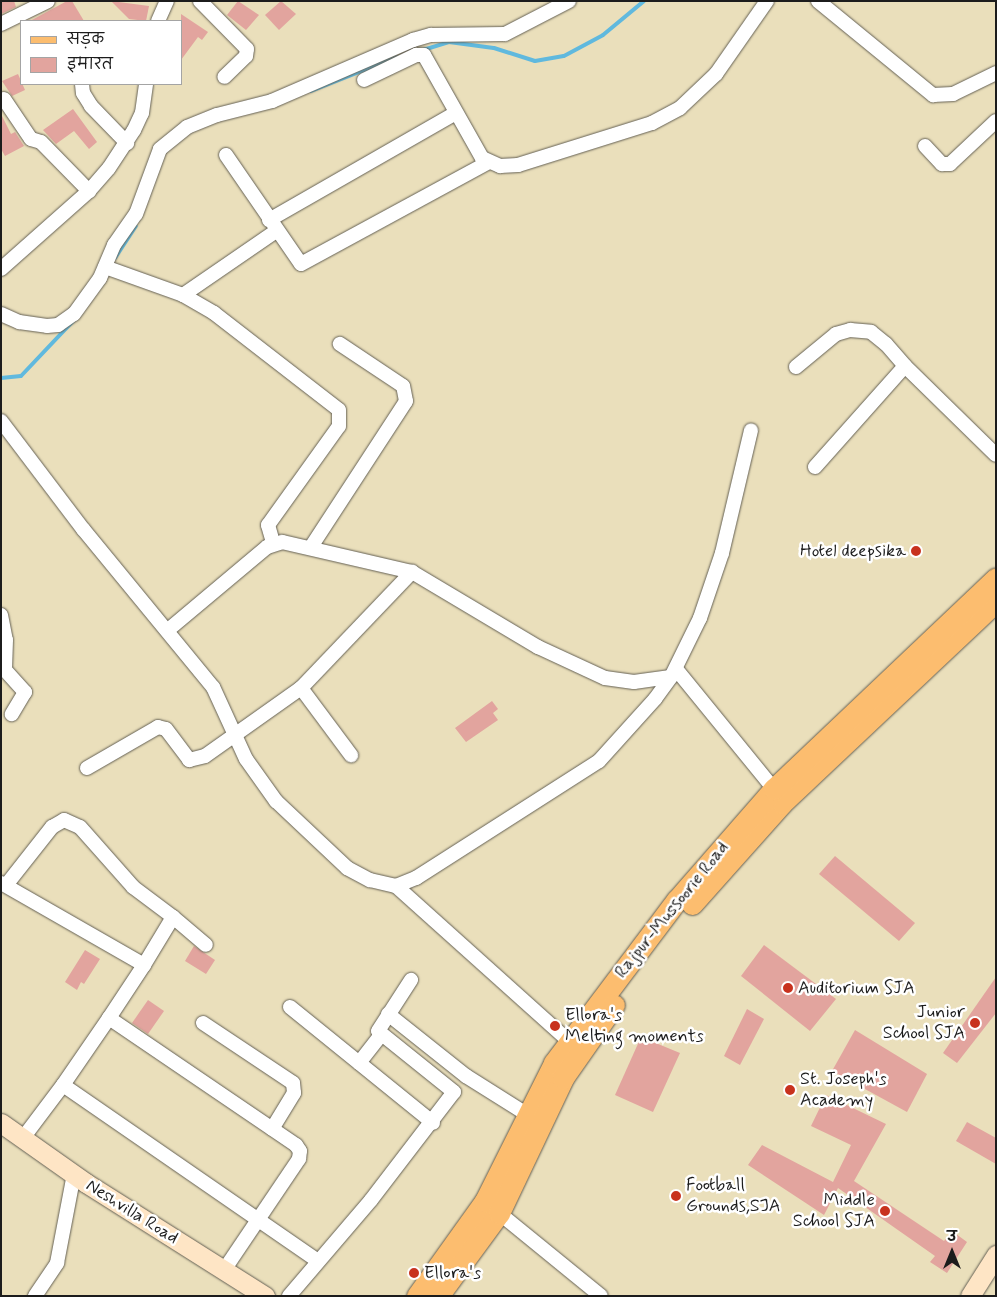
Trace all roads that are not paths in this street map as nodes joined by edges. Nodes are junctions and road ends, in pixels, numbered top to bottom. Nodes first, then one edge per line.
1 (48, 1) edge
2 (167, 1) edge
3 (200, 1) edge
4 (539, 1) edge
5 (569, 1) edge
6 (767, 1) edge
7 (818, 1) edge
8 (545, 14) junction
9 (158, 20) edge
10 (1, 24) edge
11 (996, 73) edge
12 (224, 77) dead end
13 (364, 80) dead end
14 (82, 85) edge
15 (146, 85) edge
16 (4, 99) dead end
17 (456, 113) junction
18 (996, 121) edge
19 (127, 143) junction
20 (925, 146) dead end
21 (226, 155) dead end
22 (487, 163) junction
23 (89, 191) junction
24 (272, 225) junction
25 (1, 269) edge
26 (110, 269) junction
27 (183, 295) junction
28 (1, 314) edge
29 (340, 344) dead end
30 (905, 366) junction
31 (796, 367) dead end
32 (1, 421) edge
33 (751, 430) dead end
34 (996, 454) edge
35 (815, 466) dead end
36 (273, 543) junction
37 (311, 547) junction
38 (412, 572) junction
39 (996, 578) edge
40 (996, 601) edge
41 (1, 615) edge
42 (168, 630) junction
43 (673, 673) junction
44 (301, 688) junction
45 (12, 714) dead end
46 (235, 737) junction
47 (351, 754) dead end
48 (87, 768) dead end
49 (774, 789) junction
50 (4, 884) edge
51 (396, 886) junction
52 (173, 917) junction
53 (206, 946) dead end
54 (144, 966) junction
55 (411, 980) dead end
56 (290, 1007) dead end
57 (388, 1014) junction
58 (109, 1018) junction
59 (203, 1023) dead end
60 (381, 1035) junction
61 (569, 1041) junction
62 (359, 1063) junction
63 (466, 1076) junction
64 (63, 1085) junction
65 (454, 1092) junction
66 (528, 1115) junction
67 (1, 1122) edge
68 (433, 1123) junction
69 (272, 1129) junction
70 (23, 1138) junction
71 (74, 1174) junction
72 (492, 1207) junction
73 (256, 1219) junction
74 (996, 1255) edge
75 (318, 1260) junction
76 (224, 1270) junction
77 (35, 1296) edge
78 (265, 1296) edge
79 (290, 1296) edge
80 (417, 1296) edge
81 (438, 1296) edge
82 (601, 1296) edge
83 (970, 1296) edge

1 - 10 street
2 - 9 street
3 - 12 street
4 - 8 street
5 - 8 street
6 - 22 street
7 - 11 street
8 - 26 street
13 - 17 street
14 - 19 street
15 - 19 street
16 - 23 street
17 - 22 street
17 - 24 street
18 - 20 street
19 - 23 street
21 - 24 street
22 - 24 street
23 - 25 street
24 - 27 street
26 - 27 street
26 - 28 street
27 - 36 street
29 - 37 street
30 - 31 street
30 - 34 street
30 - 35 street
32 - 42 street
33 - 43 street
36 - 37 street
36 - 42 street
37 - 38 street
38 - 43 street
38 - 44 street
39 - 49 main road, Rajpur-Mussoorie Road
40 - 72 main road, Rajpur-Mussoorie Road
41 - 45 street
42 - 46 street
43 - 49 street
43 - 51 street
44 - 46 street
44 - 47 street
46 - 48 street
46 - 51 street
49 - 61 main road, Rajpur-Mussoorie Road
50 - 52 street
50 - 54 street
51 - 61 street
52 - 53 street
52 - 54 street
54 - 58 street
55 - 57 street
56 - 62 street
57 - 60 street
57 - 63 street
58 - 64 street
58 - 69 street
59 - 69 street
60 - 62 street
60 - 65 street
61 - 66 main road, Rajpur-Mussoorie Road
62 - 68 street
63 - 65 street
63 - 66 street
64 - 70 street
64 - 73 street
65 - 68 street
66 - 72 main road, Rajpur-Mussoorie Road
67 - 70 street, Neshvilla Road
68 - 75 street
69 - 73 street
70 - 71 street, Neshvilla Road
71 - 76 street, Neshvilla Road
71 - 77 street
72 - 80 main road, Rajpur-Mussoorie Road
72 - 81 main road, Rajpur-Mussoorie Road
72 - 82 street
73 - 75 street
73 - 76 street
74 - 83 street
75 - 79 street
76 - 78 street, Neshvilla Road

